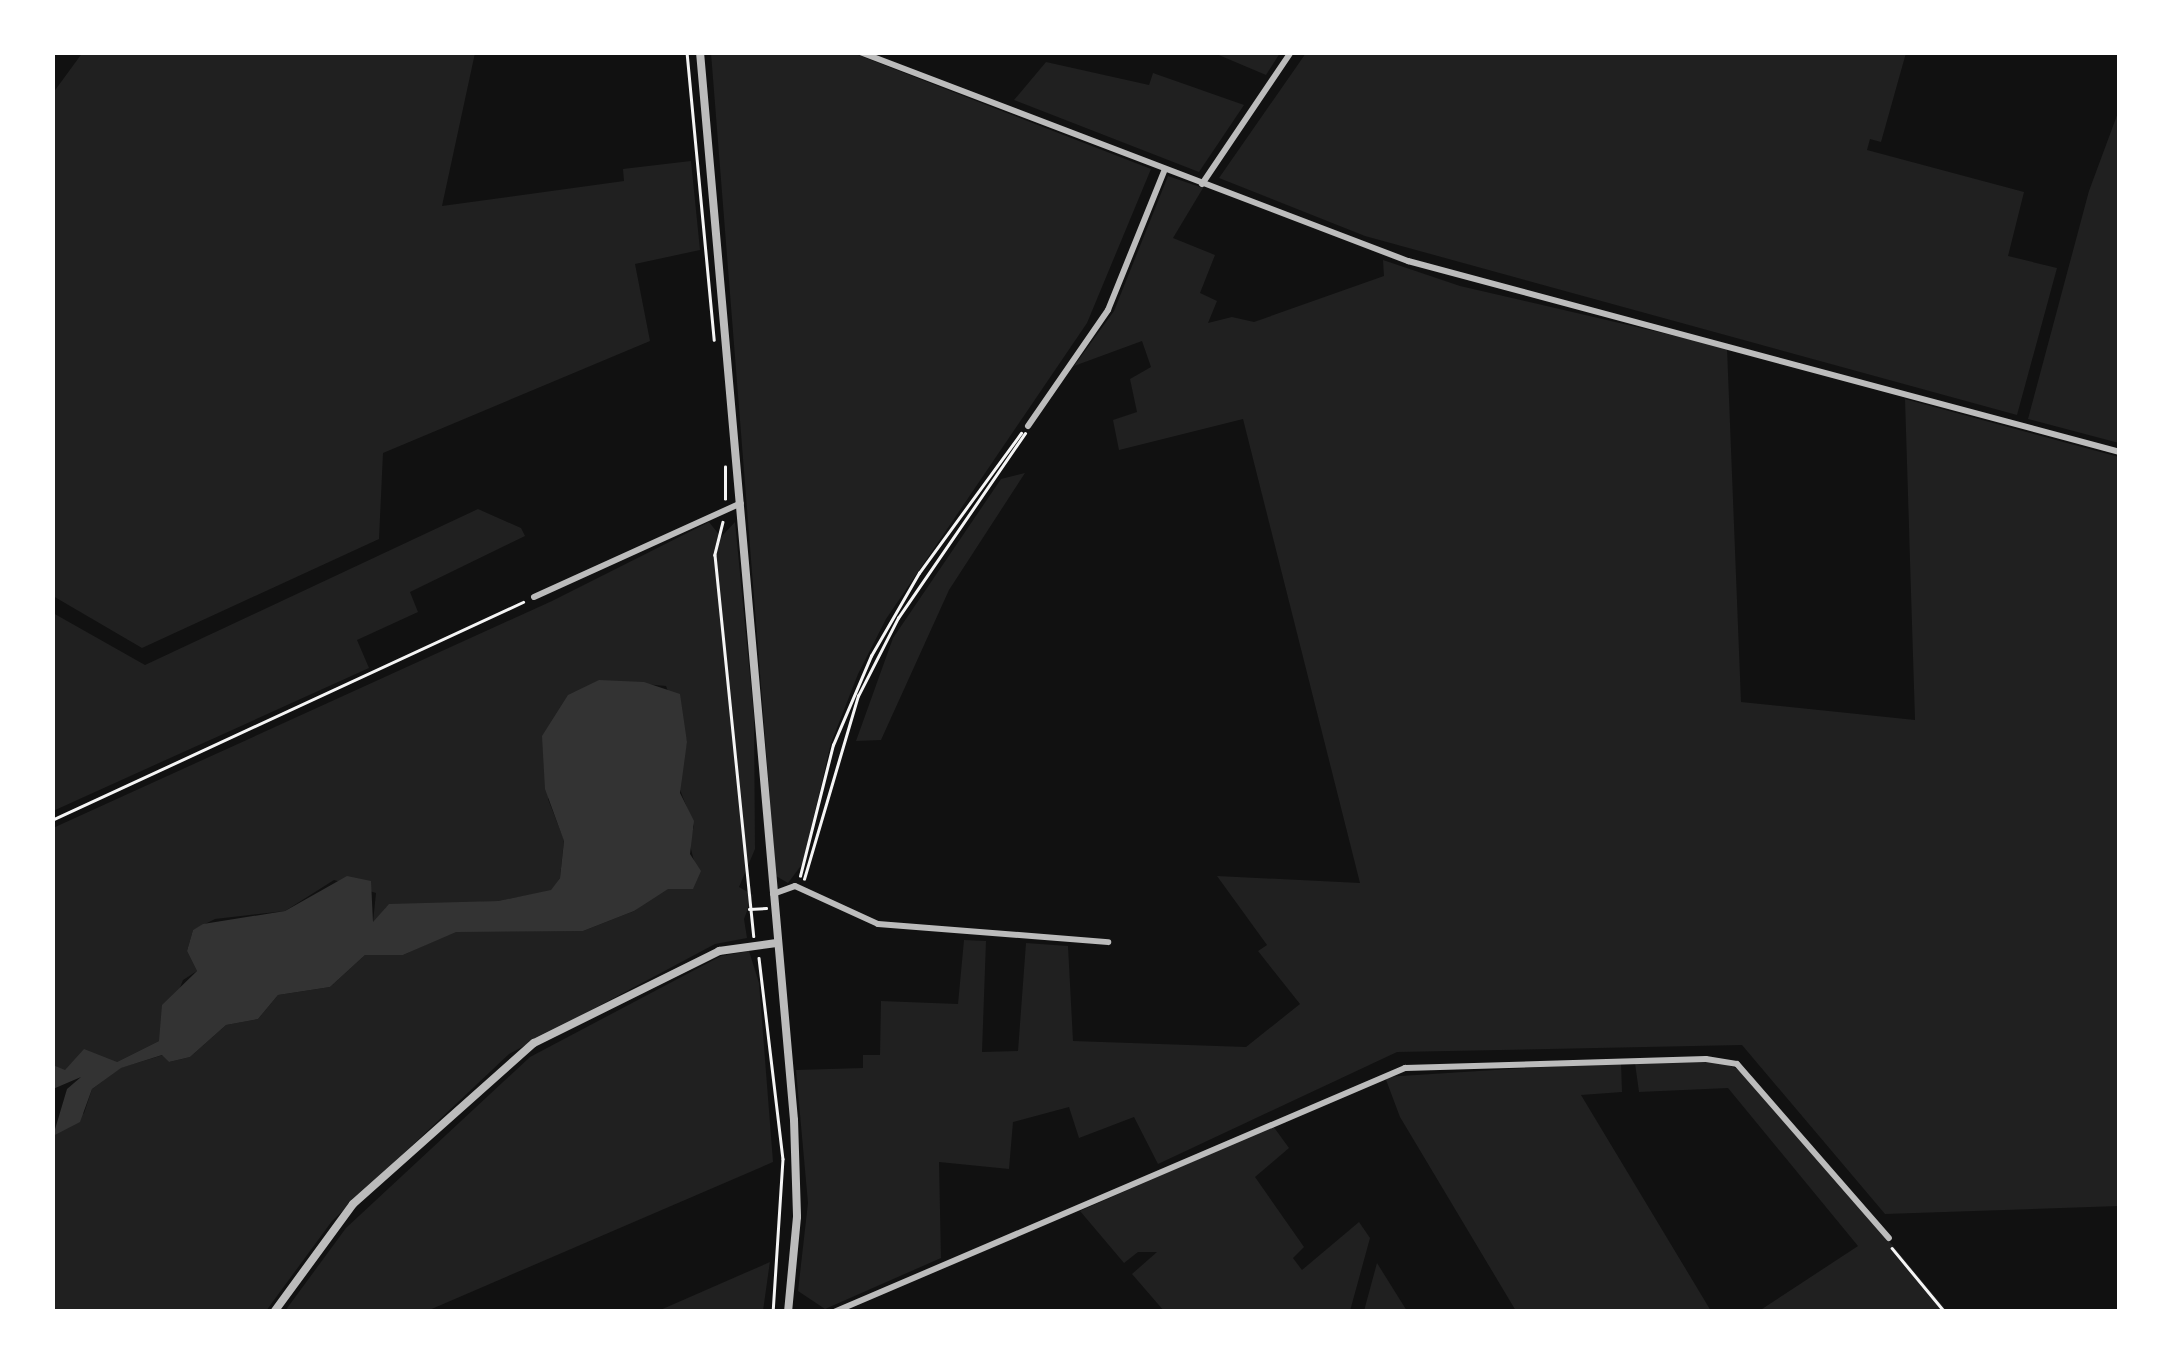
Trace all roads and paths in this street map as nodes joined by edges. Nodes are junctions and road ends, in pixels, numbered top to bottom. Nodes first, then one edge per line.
1 (687, 52) edge
2 (700, 52) edge
3 (860, 52) edge
4 (1291, 52) edge
5 (1165, 170) junction
6 (1202, 184) junction
7 (715, 350) dead end
8 (1028, 426) junction
9 (724, 450) dead end
10 (2120, 452) edge
11 (740, 503) junction
12 (723, 510) junction
13 (534, 598) joint
14 (52, 820) edge
15 (796, 886) junction
16 (773, 894) junction
17 (774, 908) junction
18 (1108, 942) dead end
19 (776, 943) junction
20 (767, 991) dead end
21 (1889, 1238) joint
22 (774, 1311) edge
23 (274, 1312) edge
24 (788, 1312) edge
25 (834, 1312) edge
26 (1945, 1312) edge

1 - 7 path
2 - 11 street
3 - 5 street
4 - 6 street
5 - 6 street
5 - 8 street
6 - 10 street
8 - 15 path
8 - 15 path
9 - 12 path
11 - 12 street
11 - 16 street
12 - 13 street
12 - 17 path
13 - 14 path
15 - 16 street
15 - 18 street
16 - 17 street
17 - 19 street
19 - 23 street
19 - 24 street
20 - 22 path
21 - 25 street
21 - 26 path

